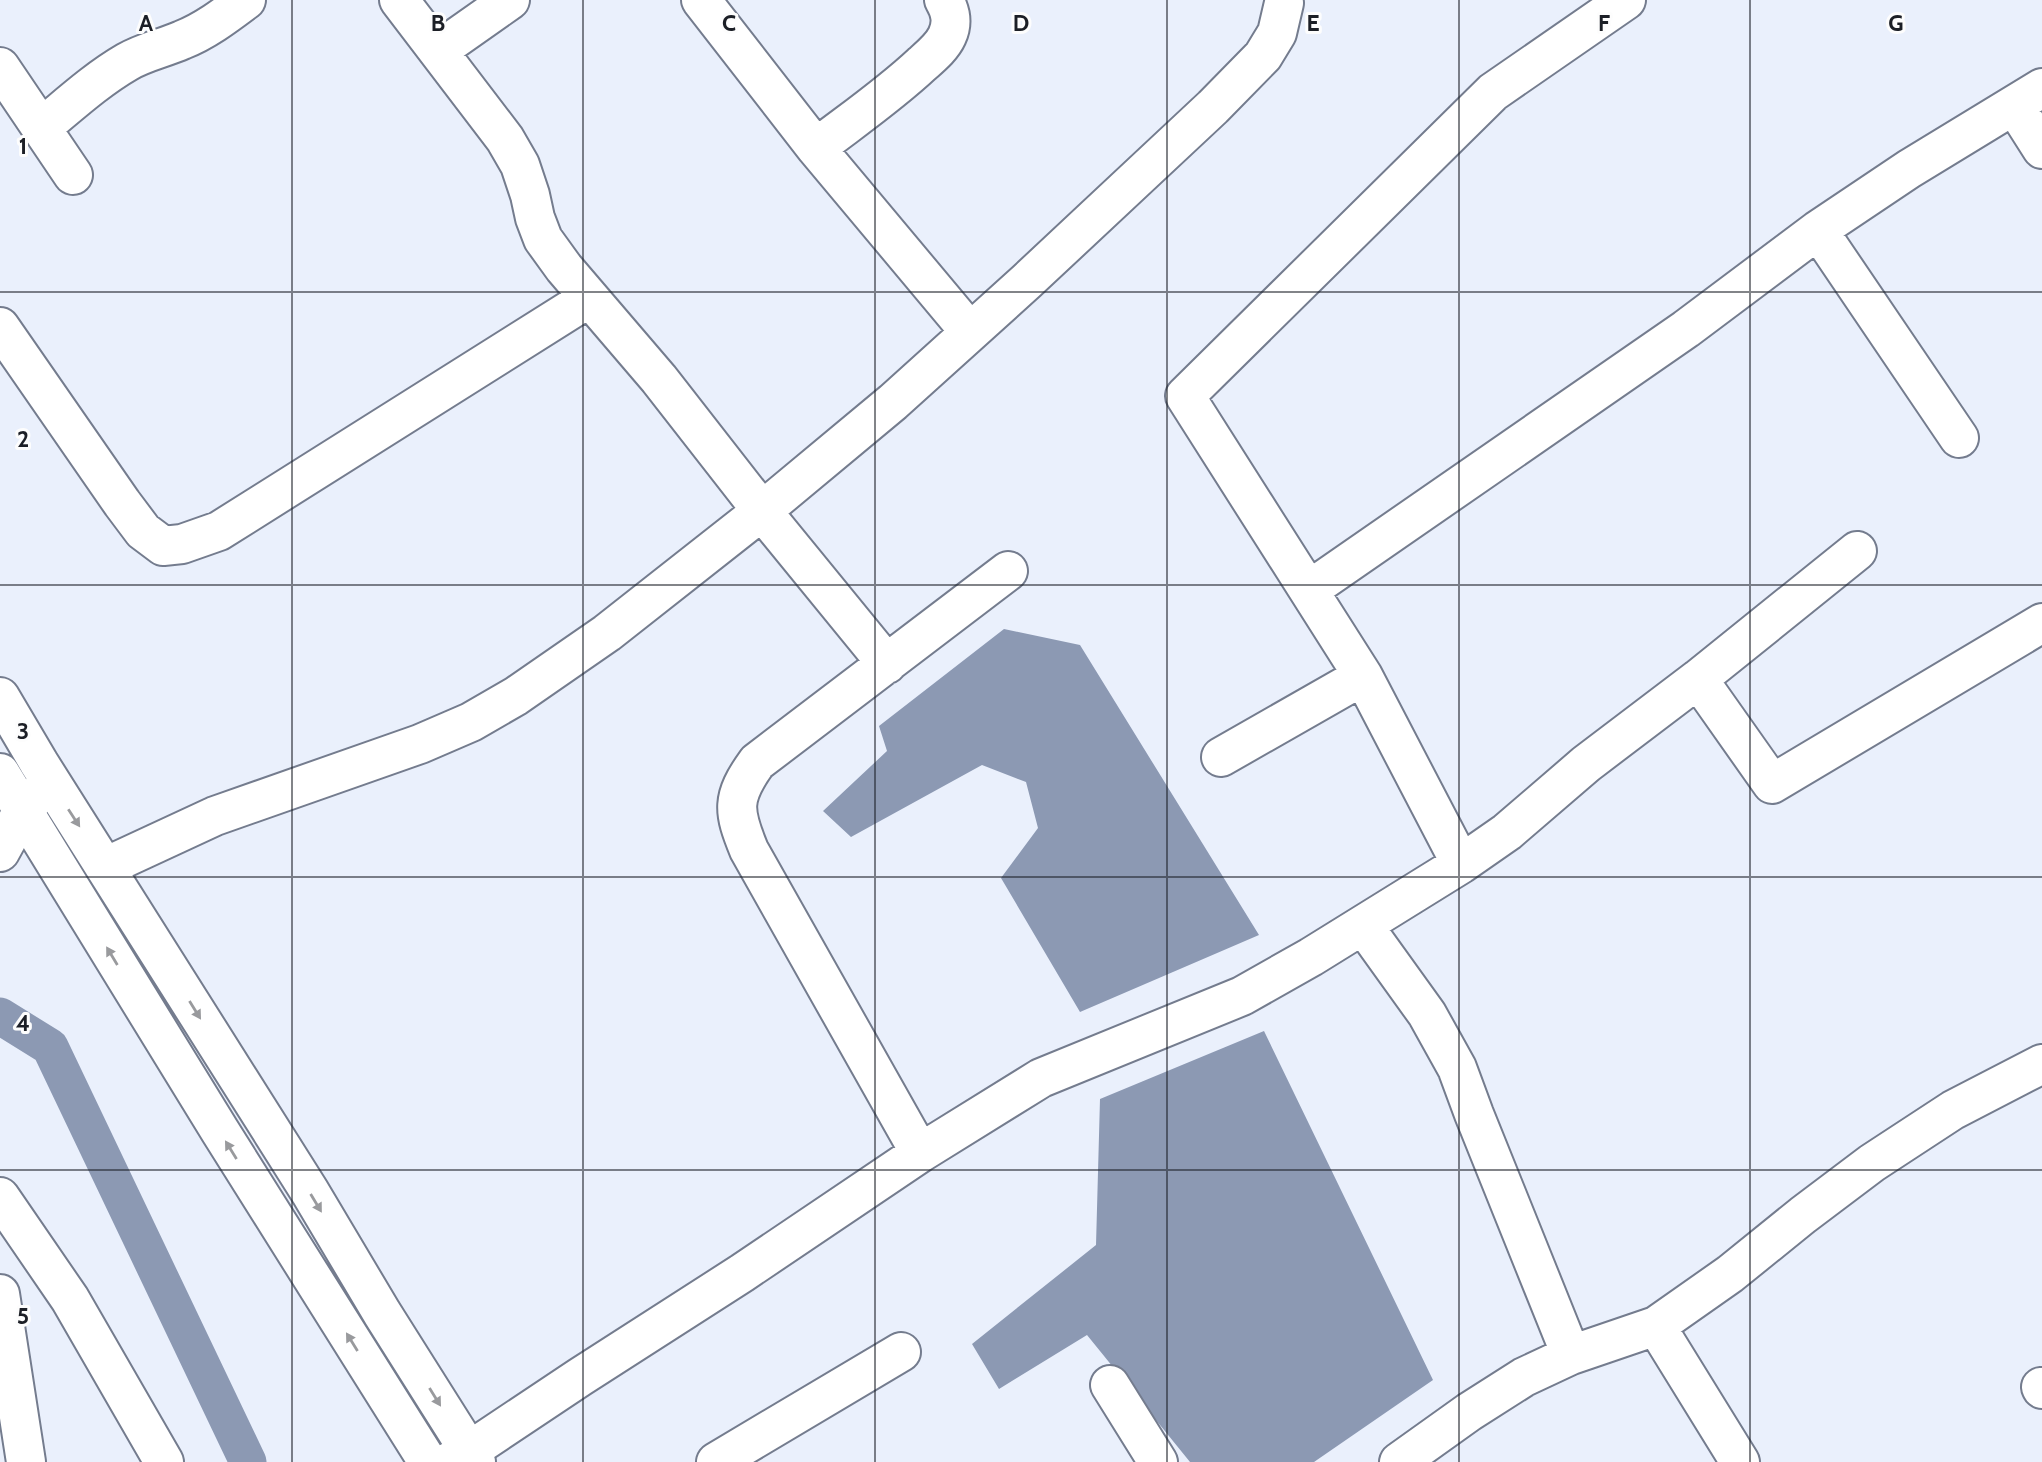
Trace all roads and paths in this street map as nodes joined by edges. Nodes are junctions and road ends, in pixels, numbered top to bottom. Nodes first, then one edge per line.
1 (246, 0) edge
2 (399, 0) edge
3 (510, 0) edge
4 (701, 0) edge
5 (944, 0) edge
6 (1626, 0) edge
7 (1287, 1) edge
8 (439, 50) junction
9 (0, 67) edge
10 (2028, 97) edge
11 (41, 128) junction
12 (816, 148) junction
13 (2042, 149) edge
14 (73, 175) dead end
15 (1818, 230) junction
16 (589, 298) junction
17 (0, 327) edge
18 (970, 332) junction
19 (1959, 438) dead end
20 (762, 511) junction
21 (1857, 551) dead end
22 (1009, 571) dead end
23 (1309, 590) junction
24 (2042, 623) edge
25 (887, 664) junction
26 (1363, 676) junction
27 (1698, 679) junction
28 (0, 697) edge
29 (1221, 757) dead end
30 (0, 773) edge
31 (51, 781) junction
32 (23, 810) junction
33 (0, 852) edge
34 (1461, 864) junction
35 (106, 867) junction
36 (1363, 925) junction
37 (2042, 1064) edge
38 (920, 1153) junction
39 (0, 1197) edge
40 (0, 1294) edge
41 (1656, 1326) junction
42 (901, 1352) dead end
43 (1572, 1355) junction
44 (1110, 1385) dead end
45 (465, 1458) edge
46 (26, 1462) edge
47 (164, 1462) edge
48 (428, 1462) edge
49 (716, 1462) edge
50 (1158, 1462) edge
51 (1399, 1462) edge
52 (1740, 1462) edge

1 - 11 street
2 - 8 street
3 - 8 street
4 - 12 street
5 - 12 street
6 - 23 street
7 - 18 street
8 - 16 street
9 - 11 street
10 - 13 street
10 - 15 street
11 - 14 street
12 - 18 street
15 - 19 street
15 - 23 street
16 - 17 street
16 - 20 street
18 - 20 street
20 - 25 street
20 - 35 street
21 - 27 street
22 - 25 street
23 - 26 street
24 - 27 street
25 - 38 street
26 - 29 street
26 - 34 street
27 - 34 street
28 - 31 street
30 - 32 street
31 - 32 street
31 -> 35 street
32 - 33 street
48 -> 32 street
34 - 36 street
35 -> 45 street
36 - 38 street
36 - 43 street
37 - 41 street
38 - 45 street
39 - 47 street
40 - 46 street
41 - 43 street
41 - 52 street
42 - 49 street
43 - 51 street
44 - 50 street

